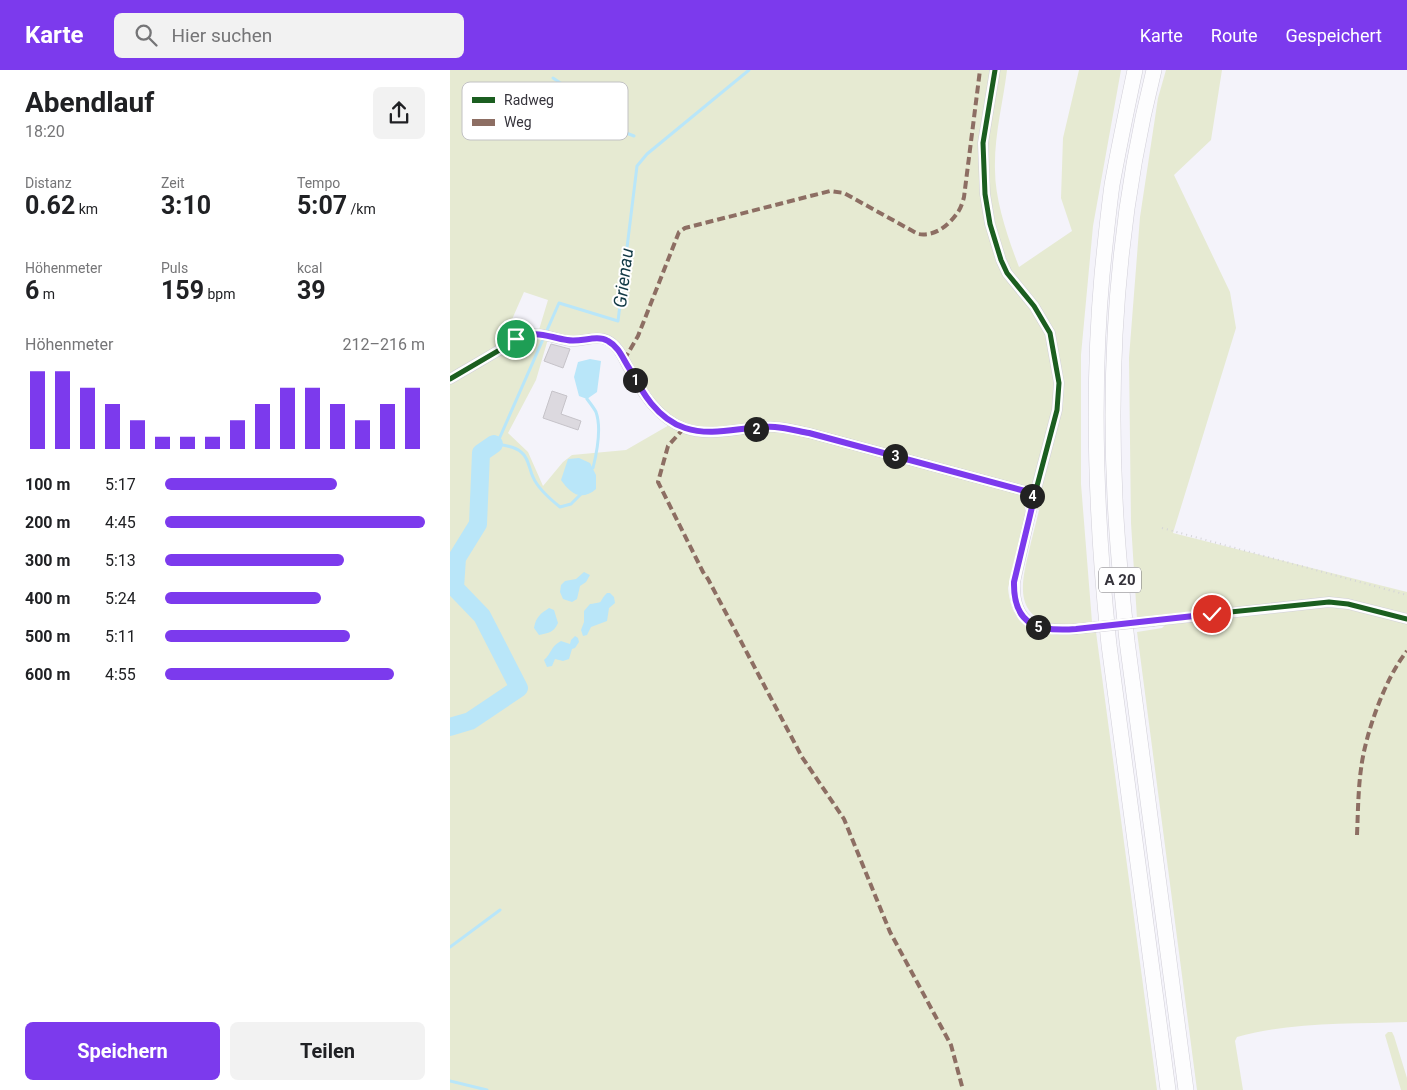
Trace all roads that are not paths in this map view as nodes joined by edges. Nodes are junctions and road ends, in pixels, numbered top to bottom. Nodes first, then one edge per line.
1 (995, 70) edge
2 (1135, 70) edge
3 (1154, 70) edge
4 (450, 379) edge
5 (1032, 496) junction
6 (1407, 619) edge
7 (1168, 1090) edge
8 (1186, 1090) edge

1 - 5 street
2 - 7 highway, A 20
3 - 8 highway, A 20
4 - 5 street
5 - 6 street, bridge

